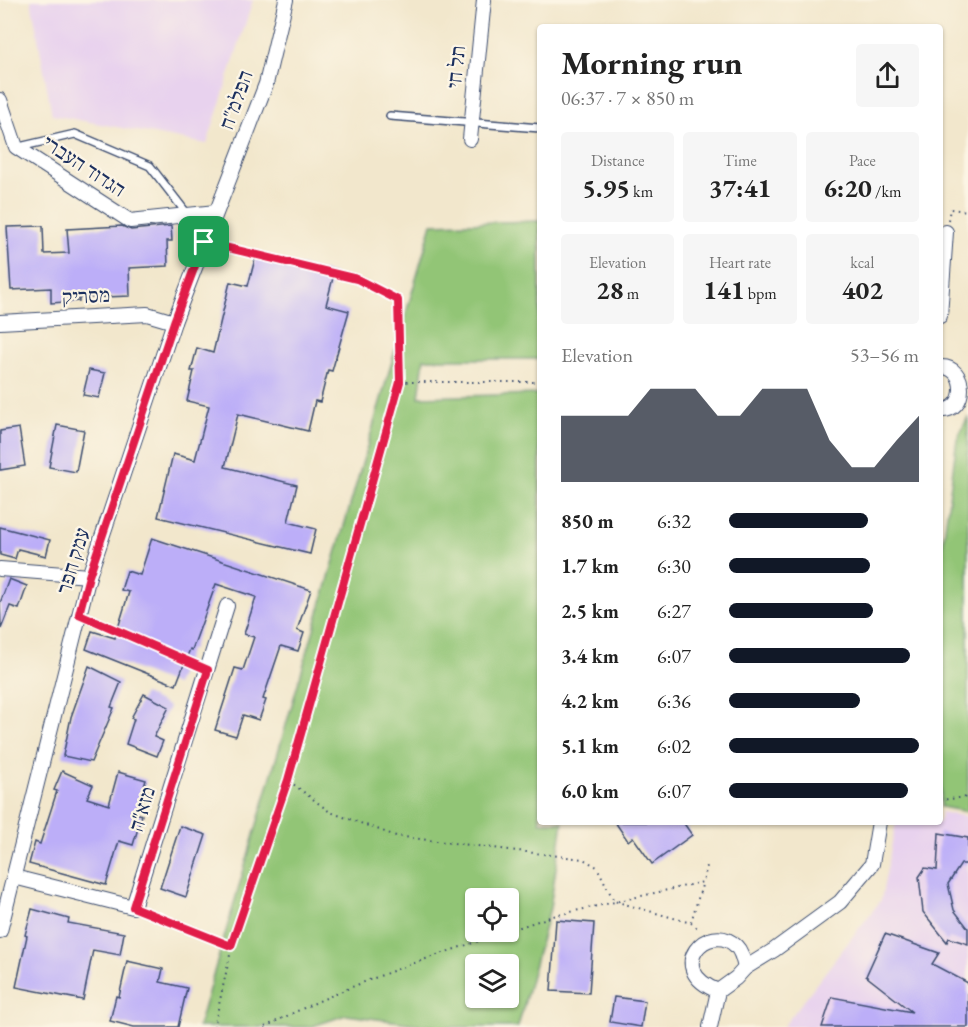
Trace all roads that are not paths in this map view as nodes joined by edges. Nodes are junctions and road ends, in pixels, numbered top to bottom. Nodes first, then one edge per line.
1 (285, 0) edge
2 (484, 0) edge
3 (0, 100) edge
4 (390, 116) dead end
5 (471, 123) junction
6 (537, 128) edge
7 (470, 139) dead end
8 (16, 147) junction
9 (216, 212) junction
10 (188, 215) junction
11 (946, 232) road end
12 (943, 274) edge
13 (0, 322) edge
14 (174, 322) junction
15 (943, 367) edge
16 (967, 384) edge
17 (943, 410) edge
18 (0, 569) edge
19 (89, 576) junction
20 (227, 606) dead end
21 (878, 825) edge
22 (14, 877) junction
23 (0, 931) edge
24 (745, 968) junction
25 (718, 991) junction
26 (710, 1027) edge

1 - 9 street, הפלמ"ח
2 - 5 street, תל חי
3 - 8 street, הגדוד העברי
4 - 5 lane
5 - 6 lane
5 - 7 street, תל חי
8 - 10 street, הגדוד העברי
8 - 10 lane
9 - 10 street, הגדוד העברי
9 - 14 street, עמק חפר
11 - 12 street
13 - 14 street, מסריק
14 - 19 street, עמק חפר
15 - 16 street
16 - 17 street
18 - 19 street
19 - 22 street, עמק חפר
20 - 22 street, מזא"ה
21 - 24 street
22 - 23 street, עמק חפר
24 - 25 street
24 - 25 street
25 - 26 street

